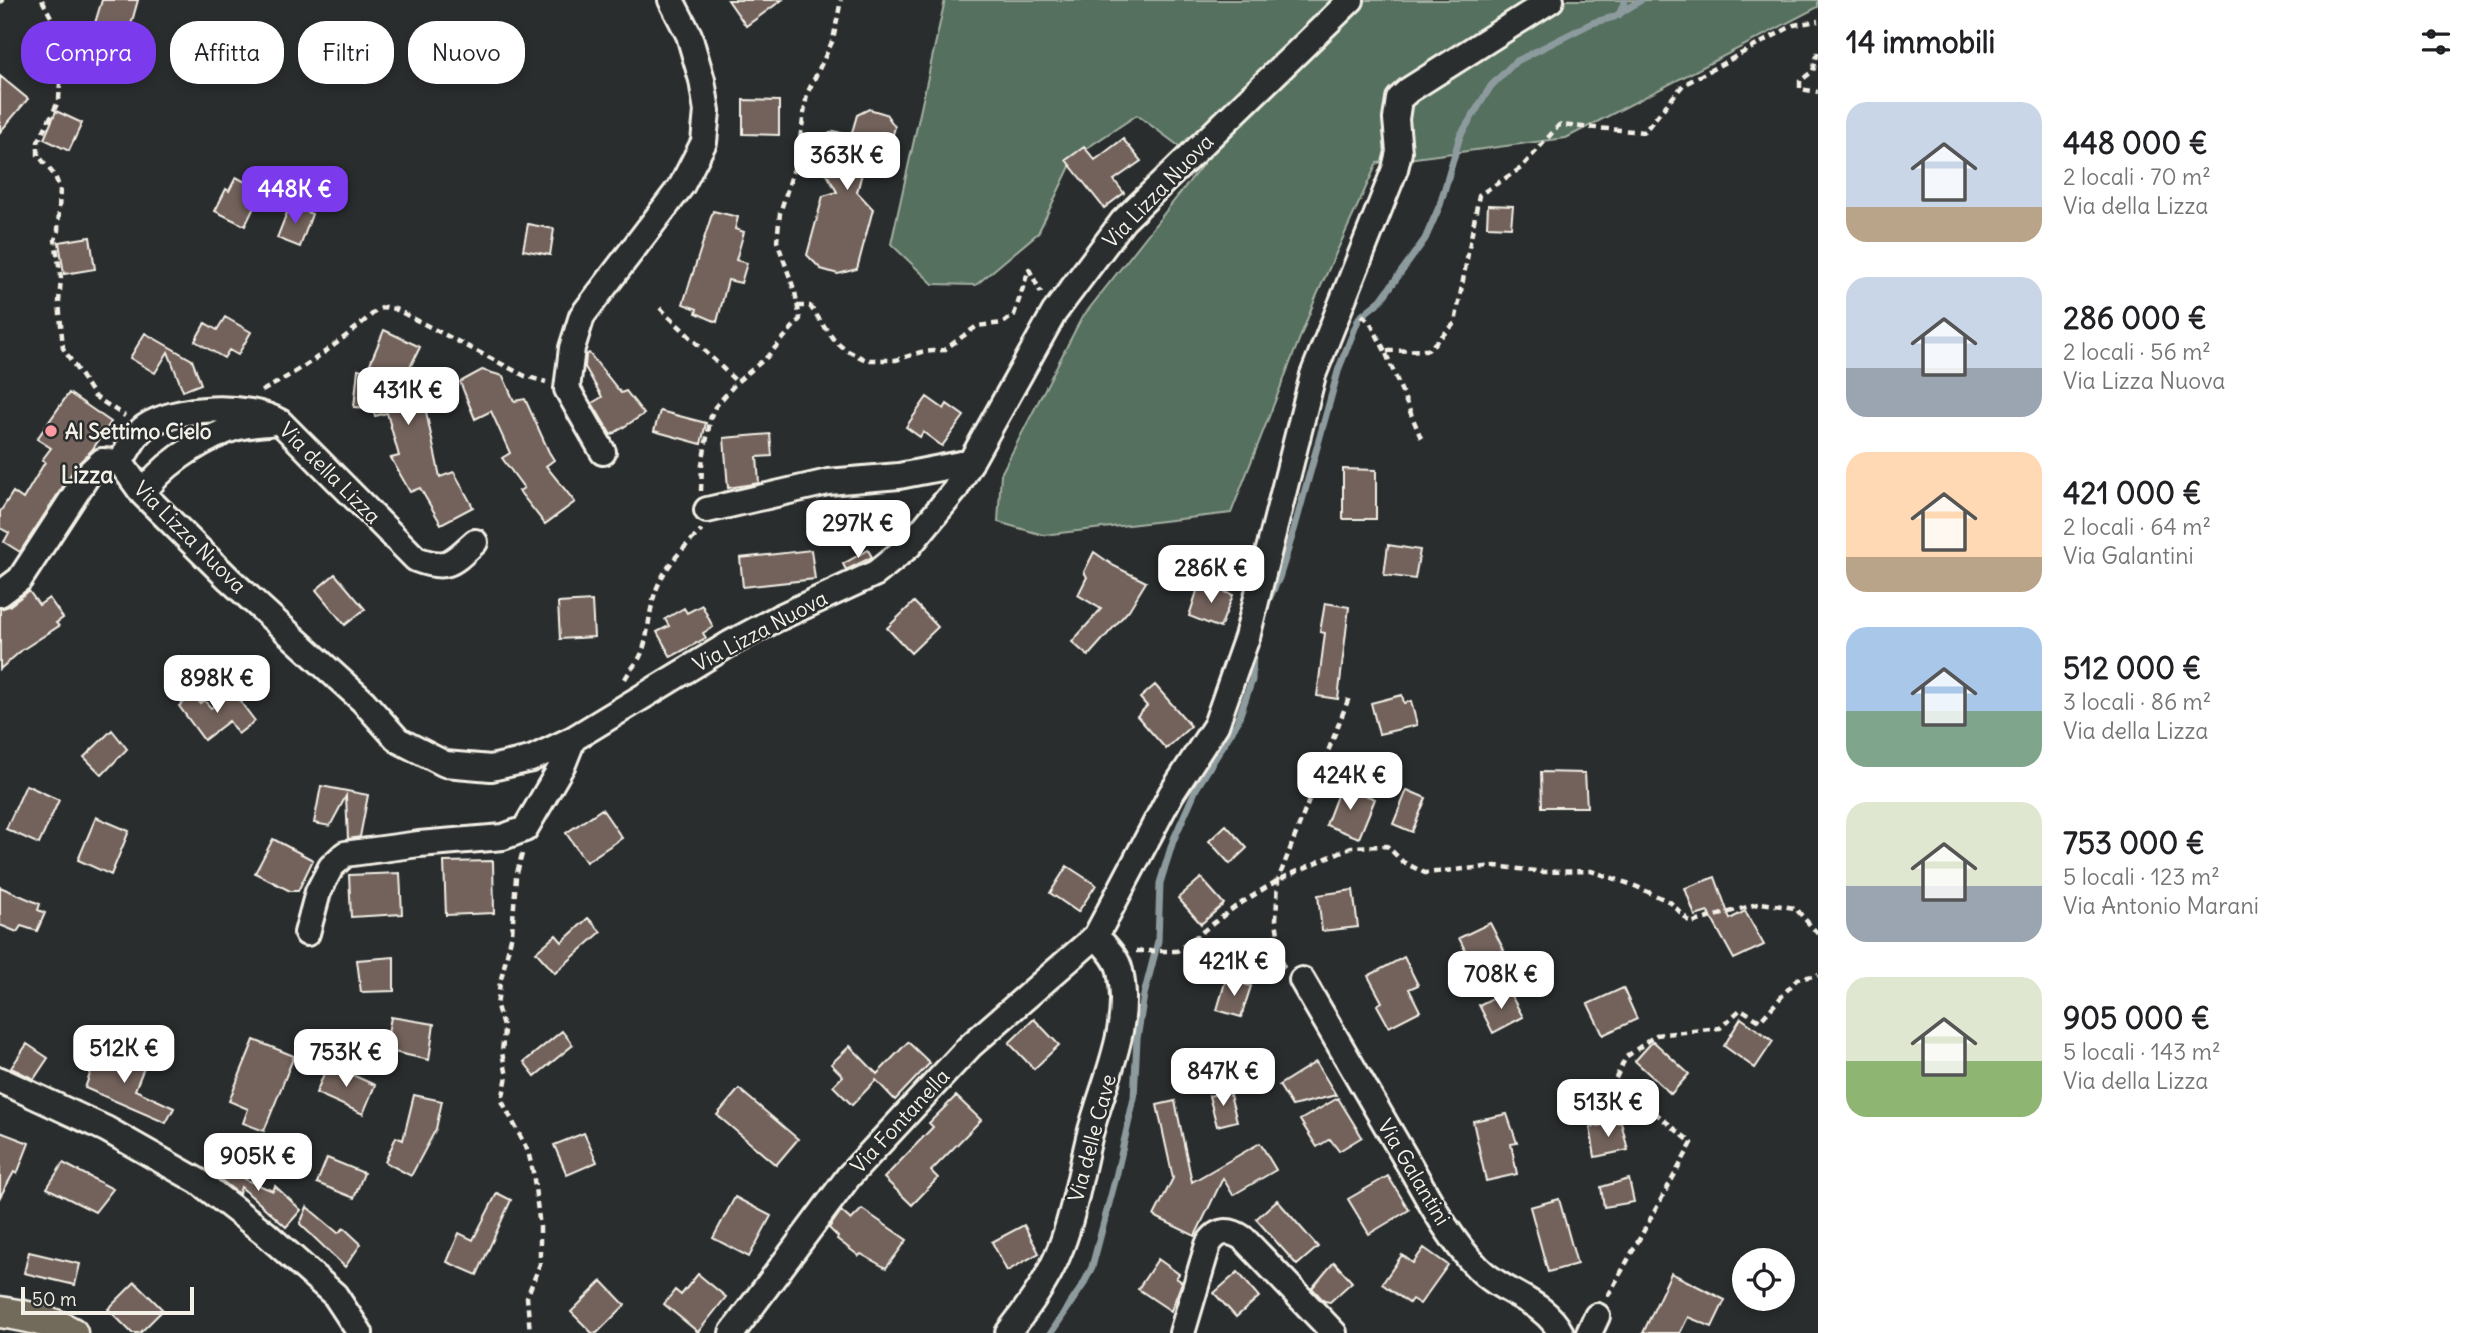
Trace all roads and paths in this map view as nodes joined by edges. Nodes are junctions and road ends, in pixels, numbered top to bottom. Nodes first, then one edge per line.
1 (42, 0) edge
2 (671, 0) edge
3 (841, 0) edge
4 (1352, 0) edge
5 (1551, 0) edge
6 (1818, 21) edge
7 (1818, 52) edge
8 (1818, 92) edge
9 (1077, 282) junction
10 (797, 306) junction
11 (660, 308) dead end
12 (1367, 317) dead end
13 (1385, 351) junction
14 (737, 383) junction
15 (567, 389) junction
16 (224, 411) junction
17 (281, 422) junction
18 (143, 428) junction
19 (1421, 438) dead end
20 (603, 452) dead end
21 (120, 462) junction
22 (971, 462) junction
23 (143, 494) junction
24 (707, 510) junction
25 (475, 542) dead end
26 (0, 594) edge
27 (624, 683) dead end
28 (1350, 695) dead end
29 (573, 739) junction
30 (524, 829) junction
31 (1278, 880) junction
32 (307, 933) dead end
33 (1818, 934) edge
34 (1097, 936) junction
35 (1140, 951) dead end
36 (1818, 975) edge
37 (1303, 980) joint
38 (0, 1080) edge
39 (0, 1312) edge
40 (1593, 1324) edge
41 (72, 1333) edge
42 (360, 1333) edge
43 (530, 1333) edge
44 (732, 1333) edge
45 (1008, 1333) edge
46 (1182, 1333) edge
47 (1334, 1333) edge
48 (1561, 1333) edge

1 - 18 path
2 - 15 street
3 - 10 path
4 - 9 street, Via Lizza Nuova
5 - 34 street
6 - 13 path
7 - 8 path
9 - 10 path
9 - 22 street, Via Lizza Nuova
10 - 14 path
11 - 14 path
12 - 13 path
13 - 19 path
14 - 24 path
15 - 16 path
15 - 20 street
16 - 17 street, Via della Lizza
16 - 18 street, Via della Lizza
17 - 23 street
17 - 25 street, Via della Lizza
18 - 21 street
21 - 23 street, Via Lizza Nuova
21 - 26 street
22 - 24 street
22 - 29 street, Via Lizza Nuova
23 - 29 street, Via Lizza Nuova
24 - 27 path
28 - 31 path
29 - 30 street
30 - 32 street
30 - 43 path
31 - 33 path
31 - 35 path
31 - 37 path
34 - 44 street, Via Fontanella
34 - 45 street, Via delle Cave
36 - 40 path
37 - 48 street, Via Galantini
38 - 42 street
39 - 41 main road
46 - 47 street

